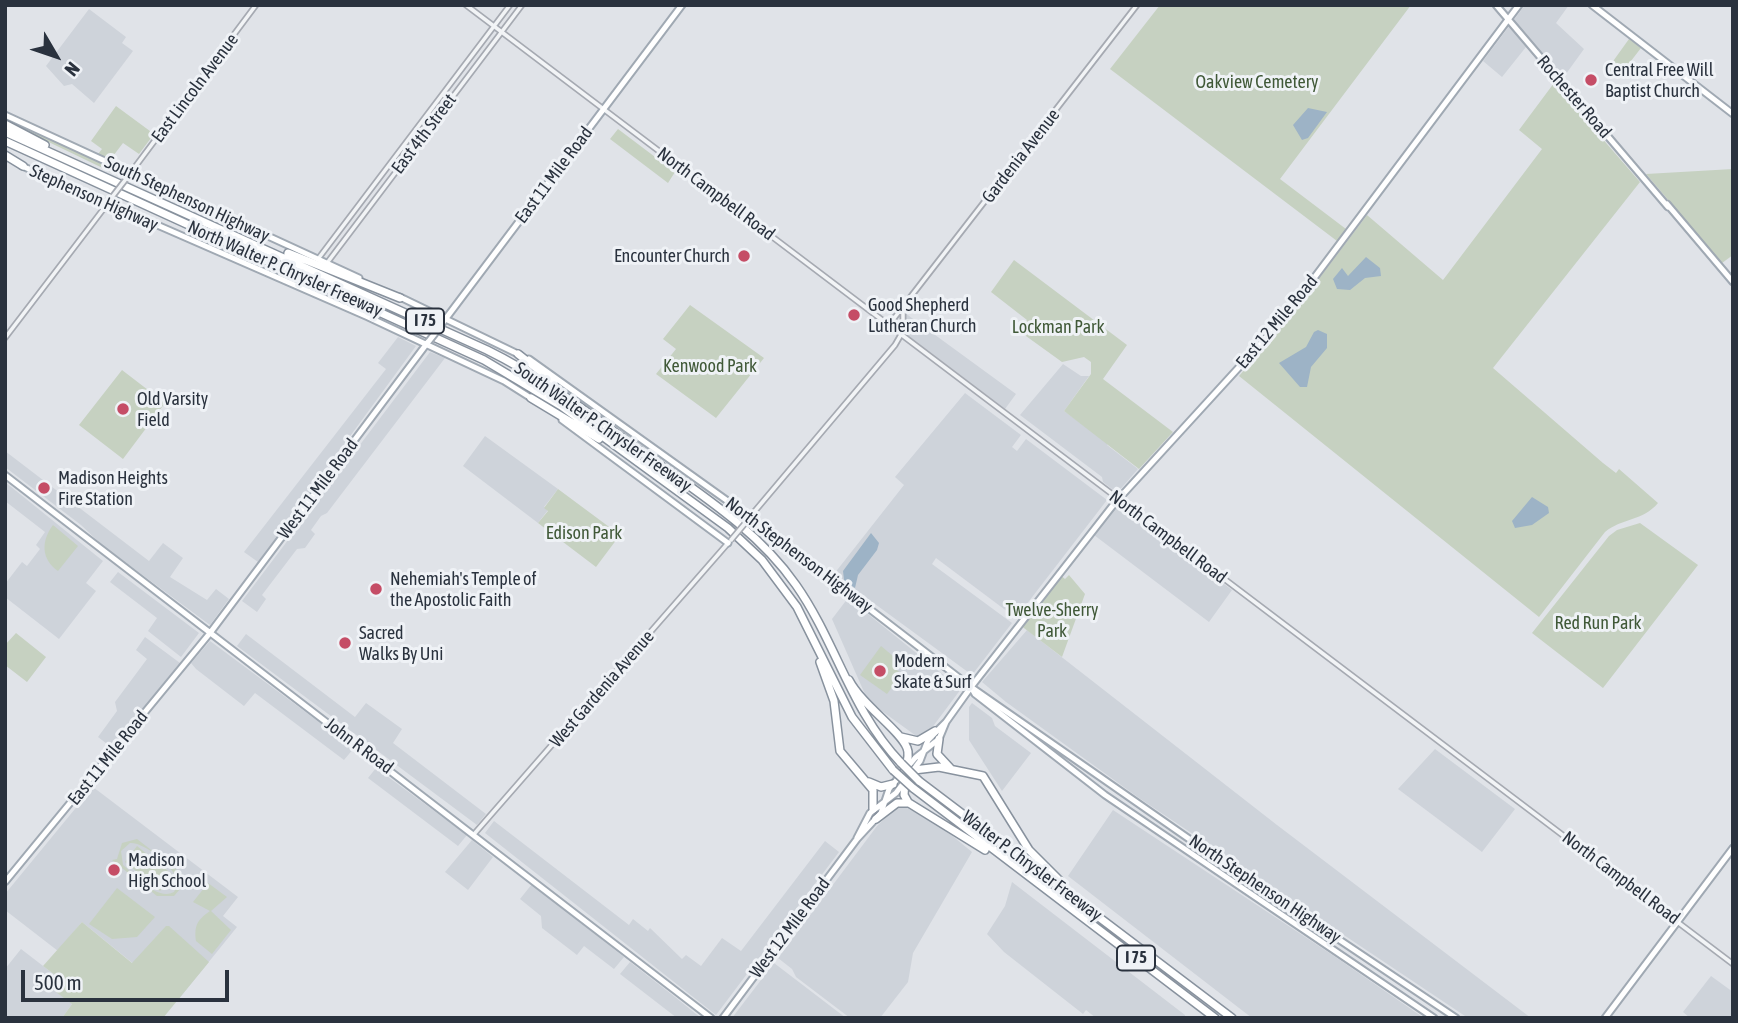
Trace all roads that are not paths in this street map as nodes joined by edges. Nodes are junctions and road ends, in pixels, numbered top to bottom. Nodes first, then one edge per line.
1 (256, 5) edge
2 (466, 5) edge
3 (510, 5) edge
4 (522, 5) edge
5 (682, 5) edge
6 (1138, 5) edge
7 (1496, 5) edge
8 (1519, 5) edge
9 (1592, 5) edge
10 (499, 18) junction
11 (1508, 20) junction
12 (493, 26) junction
13 (506, 26) junction
14 (501, 32) junction
15 (488, 33) junction
16 (496, 39) junction
17 (604, 109) junction
18 (1733, 114) edge
19 (5, 115) edge
20 (5, 124) edge
21 (5, 132) edge
22 (5, 141) edge
23 (5, 157) edge
24 (76, 164) junction
25 (23, 166) joint
26 (131, 173) junction
27 (108, 203) junction
28 (229, 232) junction
29 (318, 259) junction
30 (327, 263) junction
31 (1733, 282) edge
32 (400, 298) junction
33 (904, 307) junction
34 (444, 321) junction
35 (888, 326) junction
36 (901, 336) junction
37 (5, 338) edge
38 (427, 343) junction
39 (518, 354) junction
40 (531, 398) junction
41 (611, 430) junction
42 (627, 455) junction
43 (5, 475) edge
44 (1118, 500) junction
45 (748, 519) junction
46 (729, 542) junction
47 (1019, 625) joint
48 (210, 633) junction
49 (824, 633) junction
50 (814, 638) junction
51 (971, 687) junction
52 (1021, 733) junction
53 (896, 734) junction
54 (937, 735) junction
55 (1056, 745) junction
56 (1048, 754) junction
57 (907, 768) junction
58 (954, 769) junction
59 (893, 770) joint
60 (1078, 776) junction
61 (865, 779) junction
62 (905, 780) junction
63 (893, 784) junction
64 (1117, 789) junction
65 (1097, 790) junction
66 (884, 802) junction
67 (1135, 802) junction
68 (909, 803) junction
69 (873, 810) junction
70 (876, 819) junction
71 (1158, 832) junction
72 (475, 833) junction
73 (857, 839) junction
74 (1195, 843) junction
75 (1733, 848) edge
76 (5, 882) edge
77 (1037, 883) junction
78 (1233, 883) junction
79 (1248, 893) junction
80 (1275, 895) junction
81 (1289, 905) junction
82 (1088, 908) junction
83 (1677, 921) junction
84 (1303, 928) junction
85 (1343, 941) junction
86 (1733, 964) edge
87 (1367, 971) junction
88 (1402, 980) junction
89 (1444, 1009) junction
90 (1425, 1011) junction
91 (711, 1018) edge
92 (723, 1018) edge
93 (1214, 1018) edge
94 (1232, 1018) edge
95 (1434, 1018) edge
96 (1456, 1018) edge
97 (1605, 1018) edge

1 - 26 street, East Lincoln Avenue
2 - 12 street, North Campbell Road
3 - 10 street, East 4th Street
4 - 13 street, East 4th Street
5 - 17 main road, East 11 Mile Road
6 - 33 street, Gardenia Avenue
7 - 11 main road, Rochester Road
8 - 11 main road, East 12 Mile Road
9 - 18 main road
10 - 12 street, East 4th Street
10 - 13 street
11 - 31 main road, Rochester Road
11 - 44 main road, East 12 Mile Road
12 - 14 street, North Campbell Road
12 - 15 street, East 4th Street
13 - 14 street, East 4th Street
14 - 16 street, East 4th Street
14 - 17 street, North Campbell Road
15 - 16 street
15 - 29 street, East 4th Street
16 - 30 street, East 4th Street
17 - 34 main road, East 11 Mile Road
17 - 35 street, North Campbell Road
19 - 26 main road, South Stephenson Highway
20 - 24 highway
21 - 24 highway, South Walter P. Chrysler Freeway / I 75
22 - 42 highway, North Walter P. Chrysler Freeway / I 75
23 - 25 highway
24 - 28 highway, South Walter P. Chrysler Freeway / I 75
25 - 27 main road, Stephenson Highway
26 - 27 street, East Lincoln Avenue, bridge
26 - 29 main road, South Stephenson Highway
27 - 37 street, East Lincoln Avenue
27 - 38 main road, Stephenson Highway
28 - 32 highway
28 - 41 highway, South Walter P. Chrysler Freeway / I 75
29 - 30 main road, South Stephenson Highway
30 - 32 main road, South Stephenson Highway
32 - 34 main road, South Stephenson Highway
33 - 35 street, Gardenia Avenue
33 - 36 street
34 - 38 main road, East 11 Mile Road, bridge
34 - 39 main road, North Stephenson Highway
35 - 36 street, North Campbell Road
36 - 44 street, North Campbell Road
36 - 45 street
38 - 40 main road, Stephenson Highway
38 - 48 main road, West 11 Mile Road
39 - 41 highway
39 - 45 main road, North Stephenson Highway
40 - 42 highway
40 - 46 main road, Stephenson Highway
41 - 49 highway, South Walter P. Chrysler Freeway / I 75
42 - 50 highway, North Walter P. Chrysler Freeway / I 75
43 - 48 main road, John R Road
44 - 47 main road, East 12 Mile Road
44 - 83 street, North Campbell Road
45 - 46 street, bridge
45 - 51 main road, North Stephenson Highway
46 - 72 street, West Gardenia Avenue
47 - 51 main road, West 12 Mile Road
48 - 72 main road, John R Road
48 - 76 main road, East 11 Mile Road
49 - 53 highway
49 - 57 highway, South Walter P. Chrysler Freeway / I 75
50 - 59 highway, North Walter P. Chrysler Freeway / I 75
50 - 61 highway
51 - 52 main road, North Stephenson Highway
51 - 54 main road, West 12 Mile Road
51 - 55 main road, North Stephenson Highway
52 - 55 main road
52 - 56 main road, North Stephenson Highway
53 - 54 highway
53 - 57 highway
54 - 57 main road, West 12 Mile Road
54 - 58 highway
55 - 56 main road
55 - 64 main road, North Stephenson Highway
56 - 60 main road, North Stephenson Highway
57 - 58 highway
57 - 62 main road, West 12 Mile Road
57 - 63 main road, West 12 Mile Road
57 - 82 highway, Walter P. Chrysler Freeway / I 75, bridge
58 - 82 highway
59 - 77 highway, Walter P. Chrysler Freeway / I 75, bridge
60 - 64 main road
60 - 65 main road, North Stephenson Highway
61 - 63 highway
61 - 69 highway
62 - 66 main road, West 12 Mile Road
62 - 68 highway
63 - 66 main road, West 12 Mile Road
64 - 67 main road, North Stephenson Highway
65 - 67 main road
65 - 71 main road, North Stephenson Highway
66 - 69 main road, West 12 Mile Road
66 - 70 main road, West 12 Mile Road
67 - 74 main road, North Stephenson Highway
68 - 70 highway
68 - 77 highway
69 - 73 main road, West 12 Mile Road
70 - 73 main road, West 12 Mile Road
71 - 74 main road
71 - 78 main road, North Stephenson Highway
72 - 91 main road, John R Road
73 - 92 main road, West 12 Mile Road
74 - 80 main road, North Stephenson Highway
75 - 83 main road
77 - 93 highway, Walter P. Chrysler Freeway / I 75
78 - 79 main road, North Stephenson Highway
78 - 80 main road
79 - 81 main road
79 - 84 main road, North Stephenson Highway
80 - 81 main road, North Stephenson Highway
81 - 85 main road, North Stephenson Highway
82 - 94 highway, Walter P. Chrysler Freeway / I 75
83 - 86 street, North Campbell Road
83 - 97 main road
84 - 85 main road
84 - 87 main road, North Stephenson Highway
85 - 88 main road, North Stephenson Highway
87 - 88 main road
87 - 90 main road, North Stephenson Highway
88 - 89 main road, North Stephenson Highway
89 - 90 main road
89 - 96 main road, North Stephenson Highway
90 - 95 main road, North Stephenson Highway

